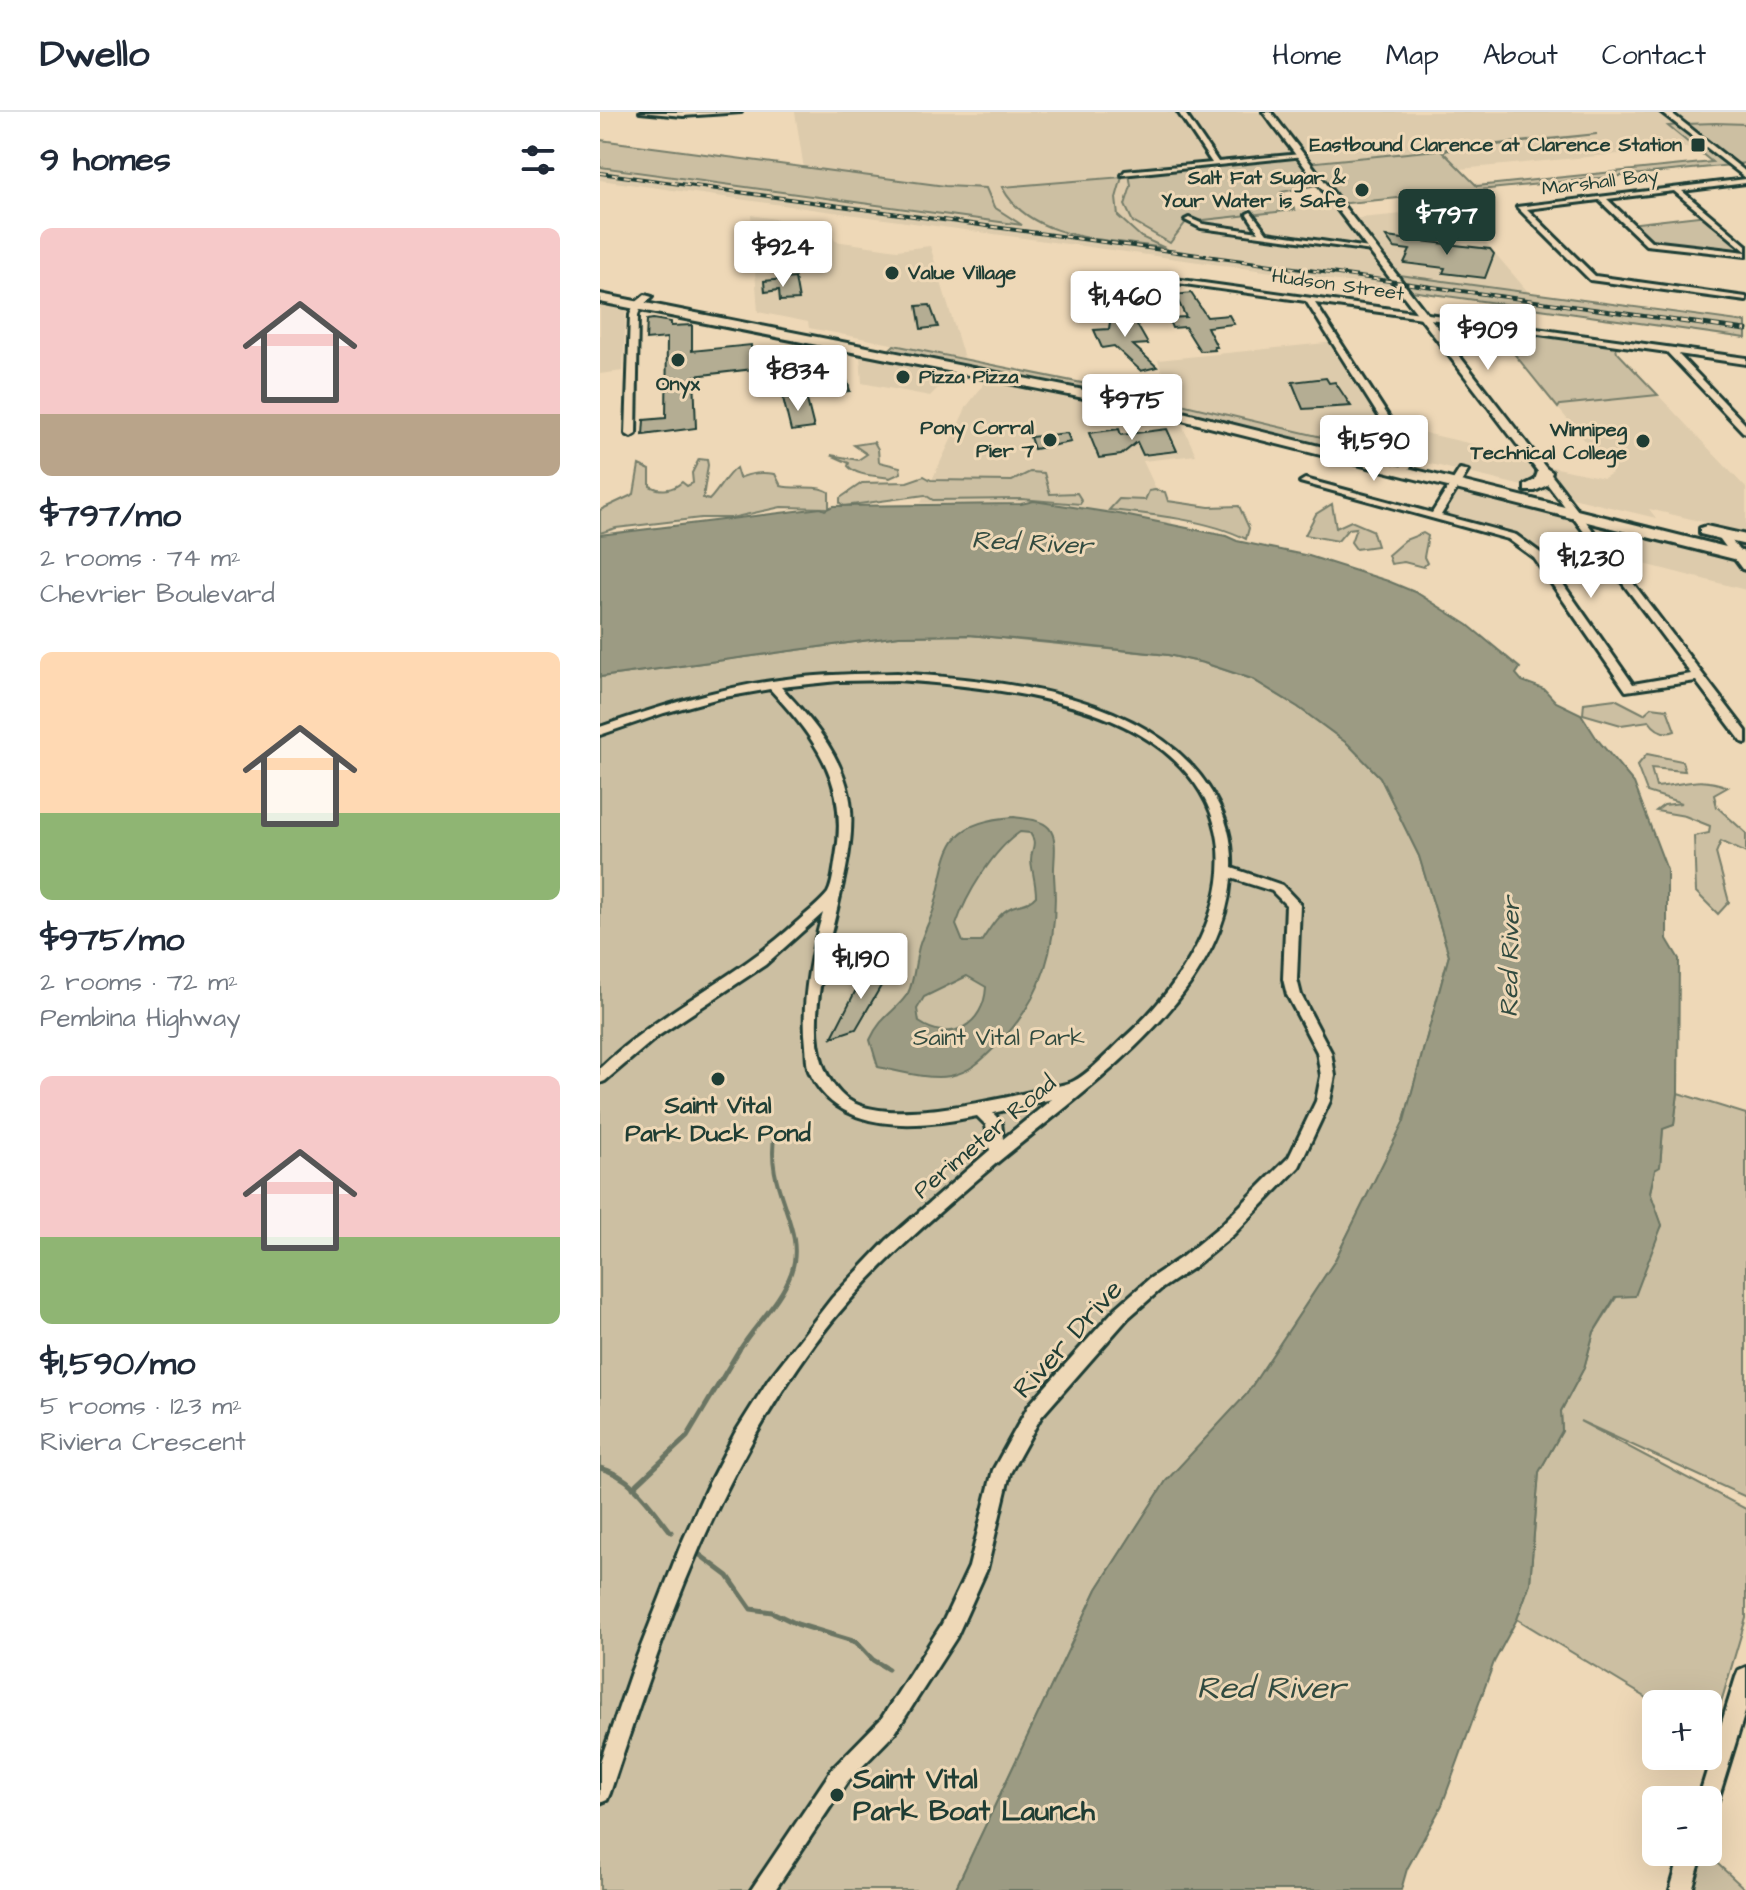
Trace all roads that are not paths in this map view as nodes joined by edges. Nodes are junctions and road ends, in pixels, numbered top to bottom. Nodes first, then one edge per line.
1 (643, 112) edge
2 (738, 112) edge
3 (1181, 112) edge
4 (1267, 112) edge
5 (1665, 112) edge
6 (1301, 156) junction
7 (1216, 164) junction
8 (1125, 173) dead end
9 (1746, 178) edge
10 (1676, 189) junction
11 (1601, 198) junction
12 (1251, 214) dead end
13 (1189, 220) dead end
14 (1265, 235) junction
15 (1372, 249) junction
16 (1746, 252) edge
17 (1163, 279) dead end
18 (600, 288) edge
19 (600, 298) edge
20 (1308, 299) junction
21 (1746, 299) edge
22 (643, 301) junction
23 (1424, 316) junction
24 (1670, 351) junction
25 (1746, 361) edge
26 (1746, 430) edge
27 (631, 434) dead end
28 (1408, 464) junction
29 (1544, 472) junction
30 (1459, 477) junction
31 (1305, 482) dead end
32 (1530, 488) junction
33 (1562, 496) junction
34 (1574, 512) junction
35 (1435, 516) junction
36 (1744, 555) edge
37 (1698, 677) junction
38 (772, 684) junction
39 (600, 731) edge
40 (1746, 739) edge
41 (1228, 872) junction
42 (833, 895) junction
43 (600, 1077) edge
44 (1077, 1087) junction
45 (981, 1110) junction
46 (998, 1154) junction
47 (1746, 1677) edge
48 (1712, 1786) edge
49 (600, 1793) edge
50 (1688, 1866) edge
51 (762, 1890) edge
52 (1681, 1890) edge

1 - 2 street
3 - 7 street
4 - 6 street
5 - 9 street
6 - 7 street
6 - 15 street
7 - 8 street
9 - 10 street, Marshall Bay
10 - 11 street, Marshall Bay
10 - 16 street
11 - 16 street
11 - 21 street, Marshall Bay
12 - 14 street
13 - 14 street
14 - 15 street
15 - 23 street
17 - 20 street, Hudson Street
18 - 22 main road
19 - 22 main road
20 - 23 street, Hudson Street
20 - 28 street
22 - 27 street
22 - 28 main road
23 - 24 street, Hudson Street
23 - 29 street
24 - 25 street, Hudson Street
24 - 26 street
28 - 30 main road
29 - 32 main road
29 - 33 street
30 - 32 main road
30 - 34 main road
30 - 35 street
31 - 35 street
32 - 33 main road
33 - 34 street
33 - 36 main road
34 - 36 main road
34 - 37 street
35 - 37 street
37 - 40 street
38 - 39 street, Perimeter Road
38 - 41 street, Perimeter Road
38 - 42 street
41 - 44 street, Perimeter Road
41 - 51 street, River Drive
42 - 43 street
42 - 45 street
44 - 45 street
44 - 46 street, Perimeter Road
45 - 46 street
46 - 49 street, Perimeter Road
47 - 48 street
50 - 52 street

